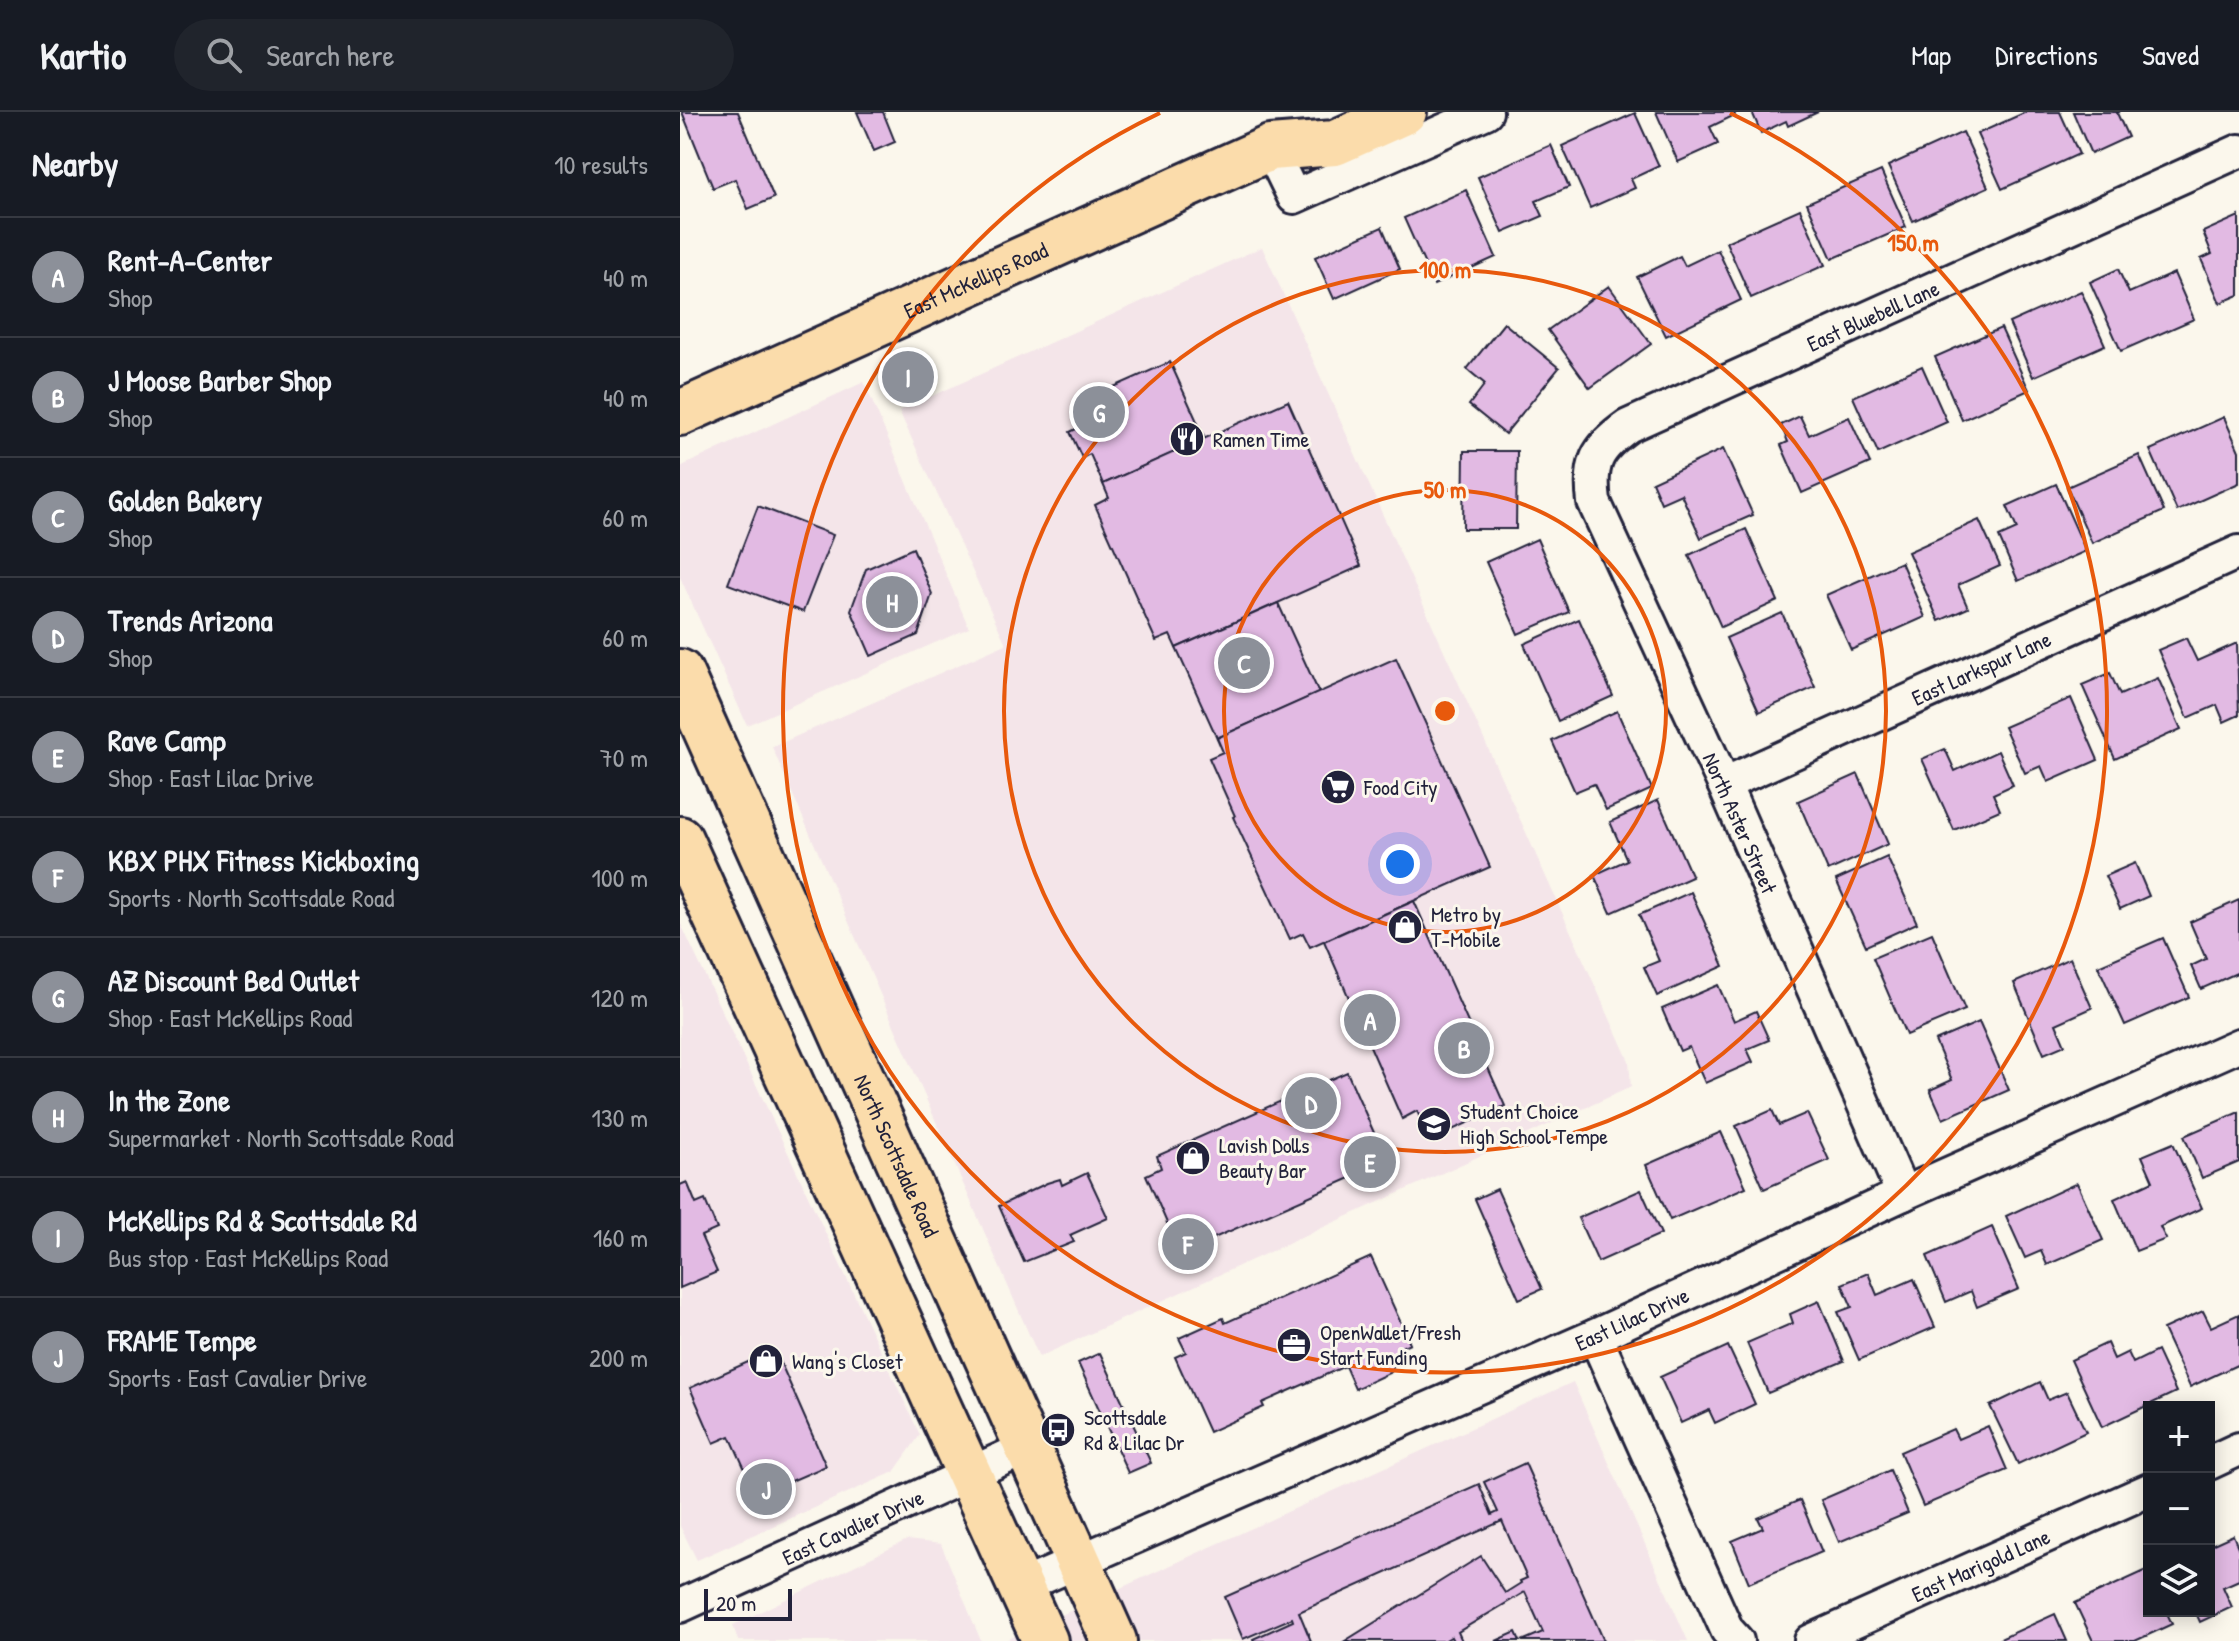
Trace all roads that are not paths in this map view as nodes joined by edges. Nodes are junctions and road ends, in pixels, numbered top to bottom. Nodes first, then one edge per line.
1 (1304, 112) edge
2 (1404, 112) edge
3 (1486, 112) edge
4 (1270, 148) junction
5 (2239, 151) edge
6 (680, 413) edge
7 (1600, 451) joint
8 (2239, 552) edge
9 (680, 672) edge
10 (1724, 784) junction
11 (680, 839) edge
12 (2239, 1045) edge
13 (1903, 1194) junction
14 (1595, 1336) junction
15 (1026, 1448) junction
16 (2239, 1449) edge
17 (2215, 1460) edge
18 (970, 1475) junction
19 (2143, 1493) edge
20 (1078, 1561) junction
21 (1020, 1587) junction
22 (680, 1606) edge
23 (1045, 1641) edge
24 (1114, 1641) edge
25 (1737, 1641) edge
26 (1811, 1641) edge

1 - 4 main road, East McKellips Road
2 - 4 main road, East McKellips Road
3 - 4 street
4 - 6 main road, East McKellips Road
5 - 7 street, East Bluebell Lane
7 - 10 street, North Aster Street
8 - 10 street, East Larkspur Lane
9 - 15 main road, North Scottsdale Road
10 - 13 street, North Aster Street
11 - 18 main road
12 - 13 street, East Lilac Drive
13 - 14 street, East Lilac Drive
14 - 20 street, East Lilac Drive
14 - 25 street
15 - 18 street, East Cavalier Drive
15 - 20 main road, North Scottsdale Road
16 - 17 street
18 - 21 main road
18 - 22 street, East Cavalier Drive
19 - 26 street, East Marigold Lane
20 - 21 street, East Lilac Drive
20 - 24 main road, North Scottsdale Road
21 - 23 main road

